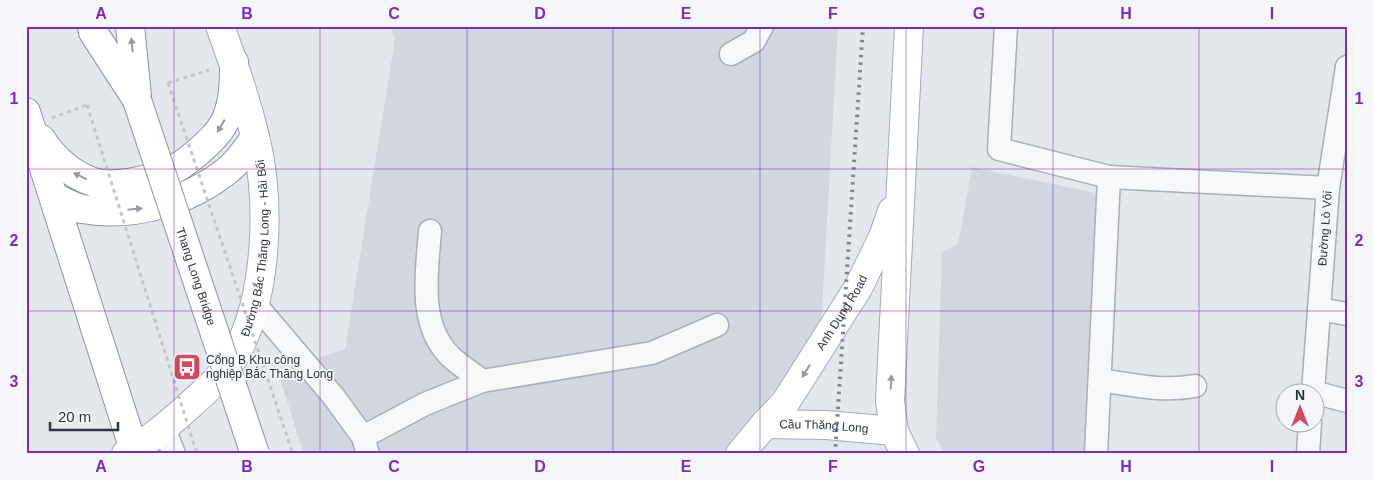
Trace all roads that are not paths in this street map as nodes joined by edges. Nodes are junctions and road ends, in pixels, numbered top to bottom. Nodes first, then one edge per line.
1 (92, 26) edge
2 (130, 26) edge
3 (220, 26) edge
4 (762, 26) edge
5 (909, 26) edge
6 (1006, 26) edge
7 (731, 54) dead end
8 (234, 62) junction
9 (1347, 67) edge
10 (137, 100) junction
11 (29, 118) edge
12 (255, 137) junction
13 (1109, 177) junction
14 (900, 188) junction
15 (1328, 188) junction
16 (54, 197) junction
17 (430, 230) dead end
18 (256, 305) junction
19 (1319, 308) junction
20 (1347, 314) edge
21 (717, 325) dead end
22 (1100, 380) junction
23 (482, 381) junction
24 (1314, 382) edge
25 (1195, 386) dead end
26 (1326, 395) edge
27 (1347, 401) edge
28 (765, 424) junction
29 (164, 428) junction
30 (1309, 432) edge
31 (900, 442) edge
32 (365, 445) edge
33 (130, 452) edge
34 (174, 454) edge
35 (255, 454) edge
36 (740, 454) edge
37 (1096, 454) edge
38 (1308, 454) edge

1 - 10 main road
10 -> 2 main road
3 - 8 main road, Đường Bắc Thăng Long - Hải Bối
4 - 7 street
5 - 14 main road, Anh Dung Road
6 - 13 street
8 -> 11 main road
8 - 12 main road, Đường Bắc Thăng Long - Hải Bối
9 - 15 street, Đường Lò Vôi
10 - 35 main road, Thang Long Bridge, bridge
11 - 16 main road
16 -> 12 main road
12 - 18 main road, Đường Bắc Thăng Long - Hải Bối
13 - 15 street
13 - 22 street
14 -> 28 main road, Anh Dung Road
31 -> 14 main road, Anh Dung Road
15 - 19 street, Đường Lò Vôi
16 - 33 main road
17 - 23 street
18 - 29 main road, Đường Bắc Thăng Long - Hải Bối
18 - 32 street
19 - 20 street
19 - 24 street, Đường Lò Vôi
21 - 23 street
22 - 25 street
22 - 37 street
23 - 32 street
26 - 27 street
28 - 31 main road, Cầu Thăng Long
28 - 36 main road, Cầu Thăng Long
29 - 33 main road, Đường Bắc Thăng Long - Hải Bối
29 - 34 street
30 - 38 street

